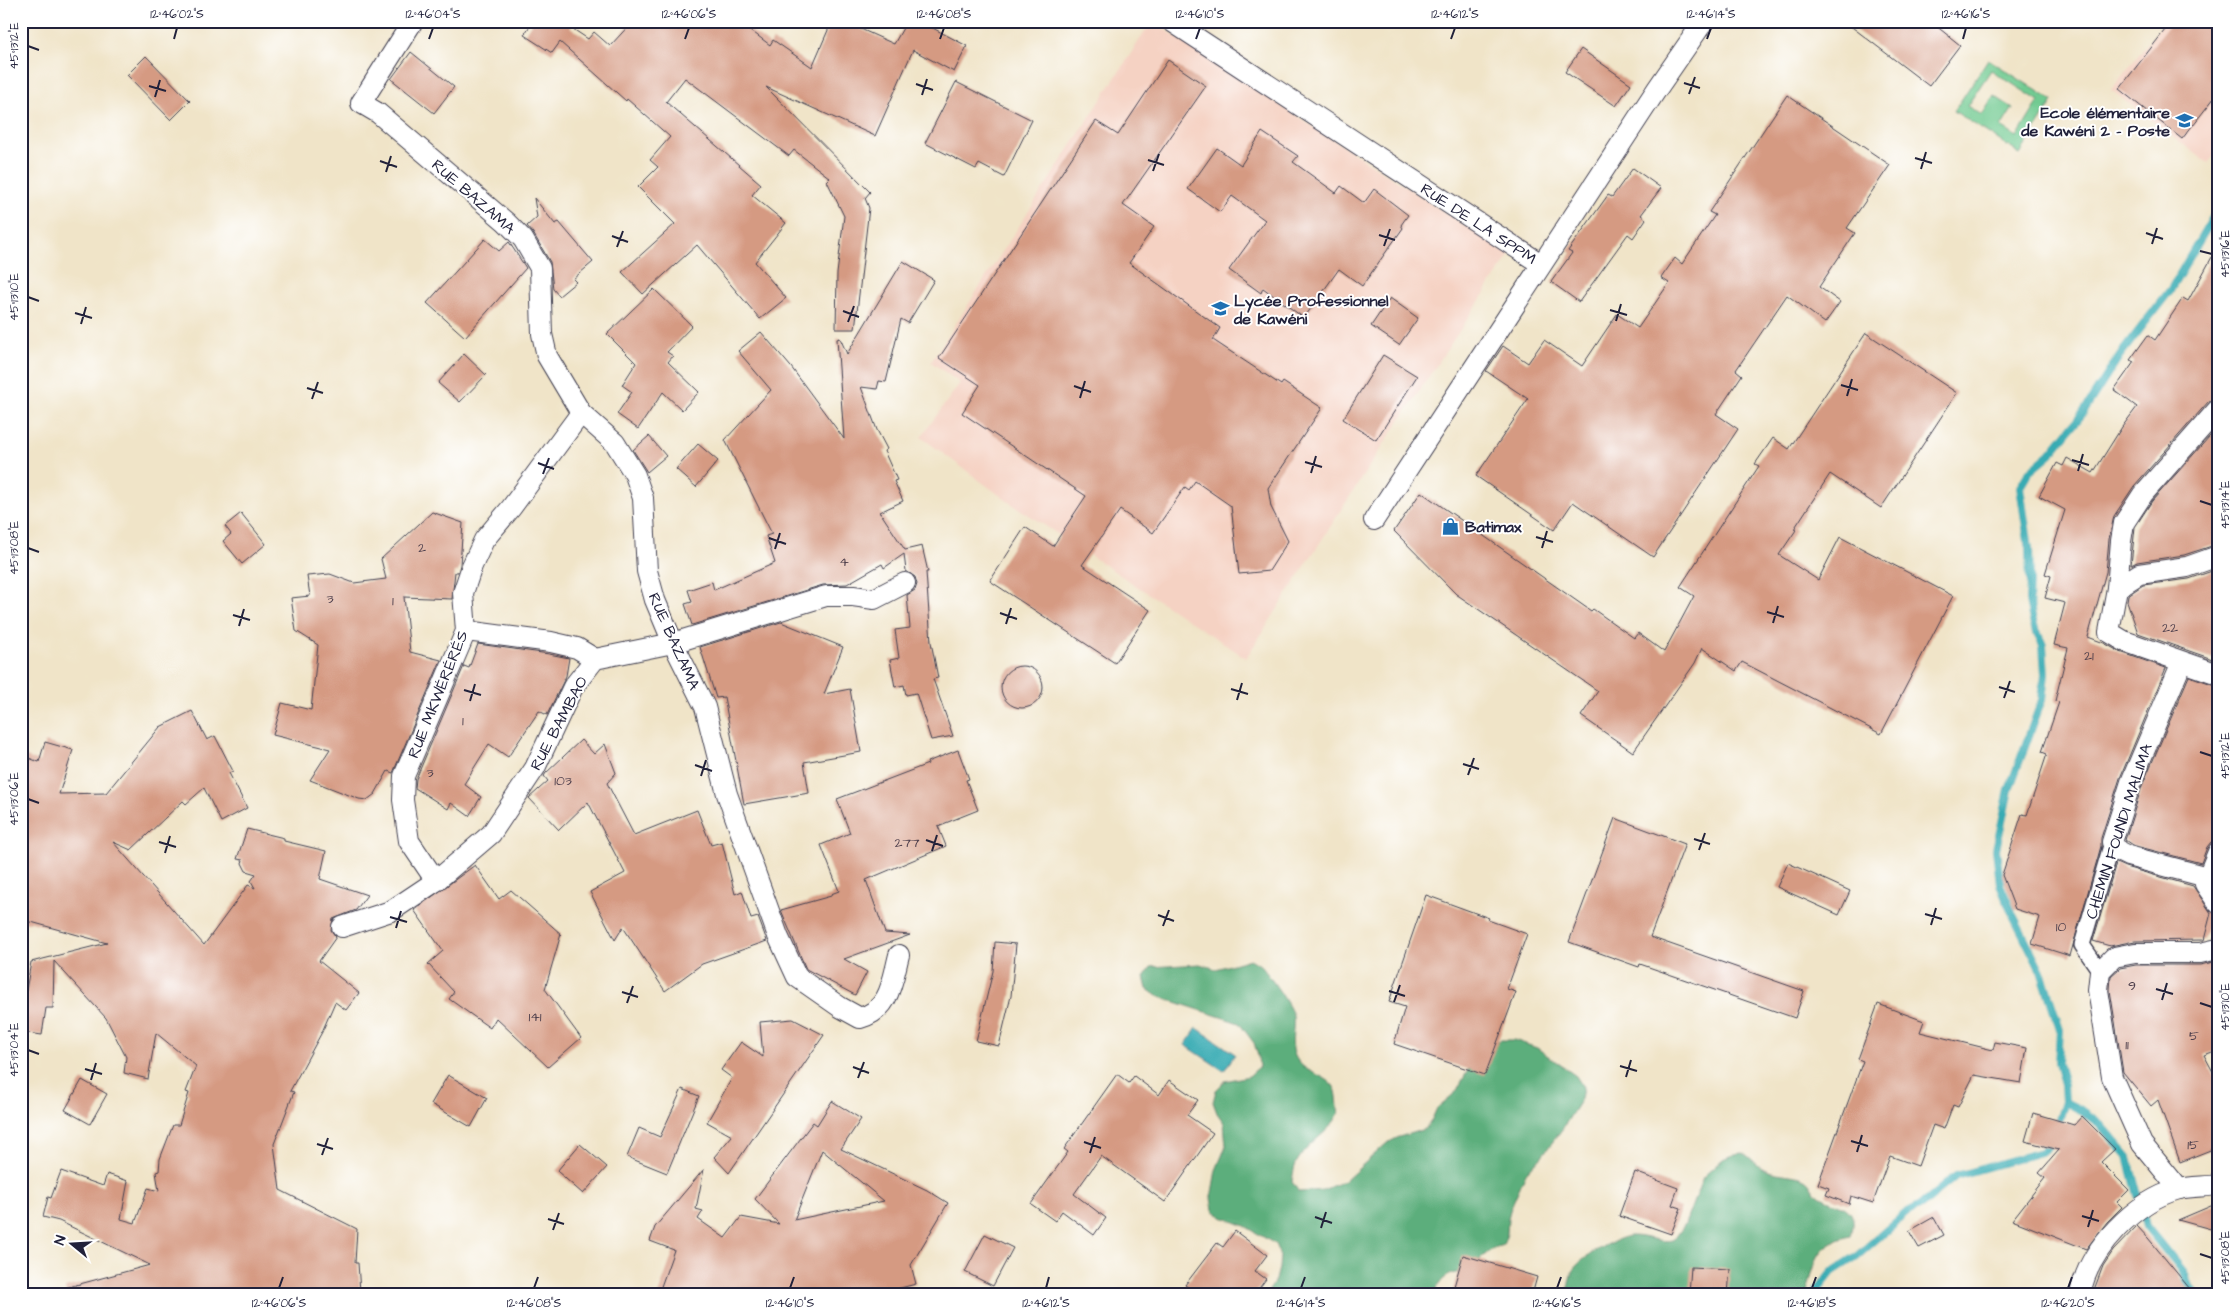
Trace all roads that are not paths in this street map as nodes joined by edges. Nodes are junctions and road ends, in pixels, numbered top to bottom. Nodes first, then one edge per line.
1 (413, 21) edge
2 (1171, 21) edge
3 (1704, 21) edge
4 (1541, 264) junction
5 (2218, 409) edge
6 (581, 413) junction
7 (1374, 520) dead end
8 (2218, 556) edge
9 (905, 583) dead end
10 (2118, 588) junction
11 (466, 631) junction
12 (673, 643) junction
13 (595, 659) junction
14 (2182, 662) junction
15 (2218, 674) edge
16 (2112, 842) junction
17 (2218, 852) edge
18 (2207, 877) junction
19 (436, 882) junction
20 (2218, 903) edge
21 (342, 927) dead end
22 (2218, 950) edge
23 (899, 955) dead end
24 (2100, 971) junction
25 (2218, 1185) edge
26 (2179, 1189) junction
27 (2080, 1295) edge

1 - 6 street, RUE BAZAMA
2 - 4 street, RUE DE LA SPPM
3 - 4 street, RUE DE LA SPPM
4 - 7 street
5 - 10 street
6 - 11 street, RUE MKWÉRÉRÉS
6 - 12 street, RUE BAZAMA
8 - 10 street
9 - 12 street, RUE BAMBAO
10 - 14 street
11 - 13 street
11 - 19 street, RUE MKWÉRÉRÉS
12 - 13 street, RUE BAMBAO
12 - 23 street, RUE BAZAMA
13 - 19 street, RUE BAMBAO
14 - 15 street
14 - 16 street, CHEMIN FOUNDI MALIMA
16 - 18 street
16 - 24 street, CHEMIN FOUNDI MALIMA
17 - 18 street
18 - 20 street
19 - 21 street, RUE BAMBAO
22 - 24 street
24 - 26 street
25 - 26 street
26 - 27 street

